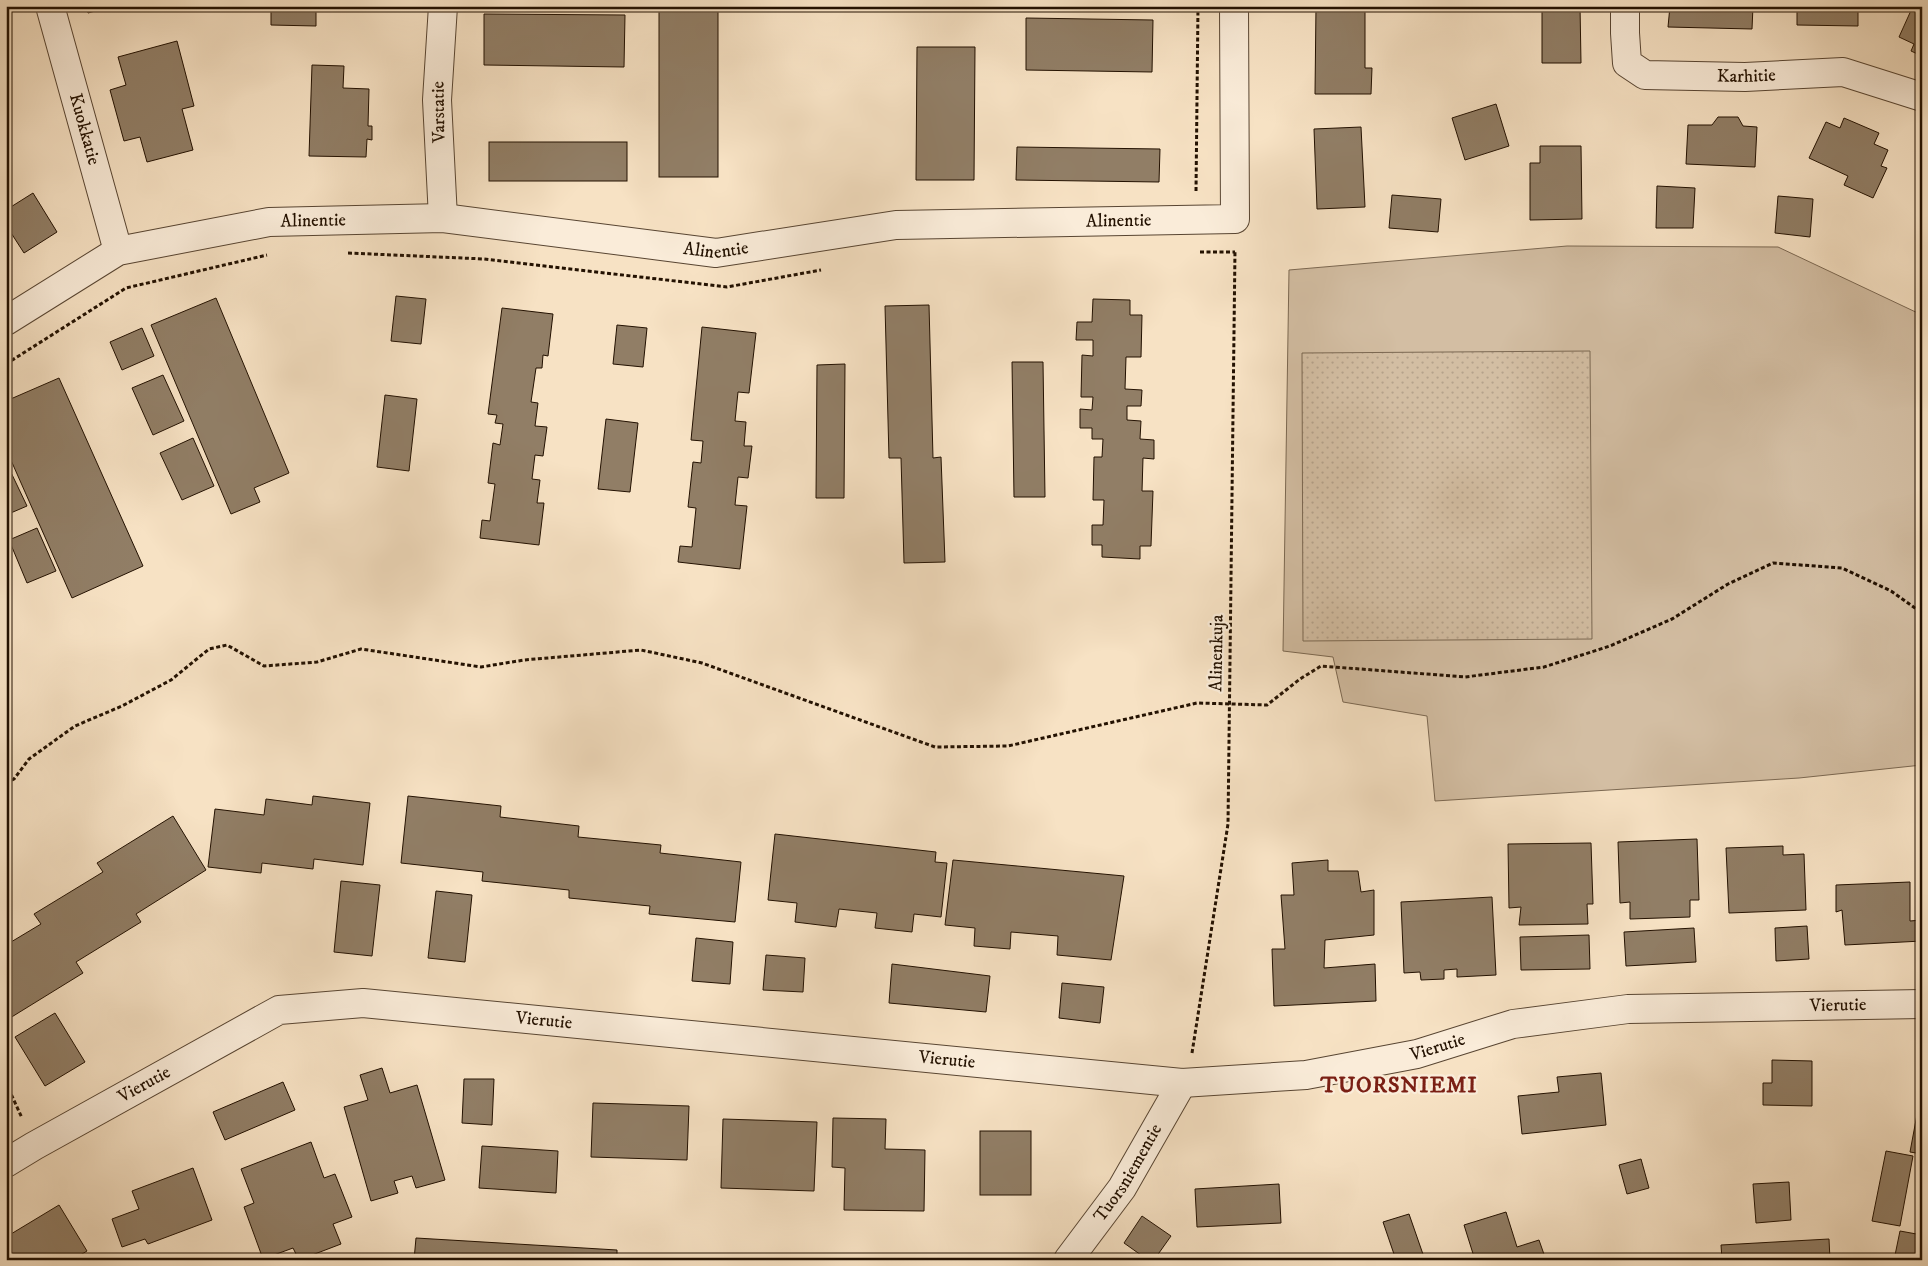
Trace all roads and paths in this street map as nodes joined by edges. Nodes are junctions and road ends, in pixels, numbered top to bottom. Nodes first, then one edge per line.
1 (50, 6) edge
2 (443, 6) edge
3 (1234, 6) edge
4 (1625, 6) edge
5 (1922, 97) edge
6 (443, 218) junction
7 (1235, 219) junction
8 (118, 251) junction
9 (1197, 252) dead end
10 (1235, 252) junction
11 (6, 321) edge
12 (1922, 613) edge
13 (1230, 703) junction
14 (6, 783) edge
15 (1922, 1004) edge
16 (6, 1082) edge
17 (1182, 1083) junction
18 (34, 1146) junction
19 (6, 1163) edge
20 (1068, 1260) edge

1 - 8 street, Kuokkatie
2 - 6 street, Varstatie
3 - 7 street
4 - 5 street, Karhitie
6 - 7 street, Alinentie
6 - 8 street, Alinentie
7 - 10 path, Alinenkuja
8 - 11 street, Alinentie
9 - 10 path
10 - 13 path, Alinenkuja
12 - 13 path
13 - 14 path
13 - 17 path, Alinenkuja
15 - 17 street, Vierutie
16 - 18 path
17 - 18 street, Vierutie
17 - 20 street, Tuorsniementie
18 - 19 street, Vierutie

